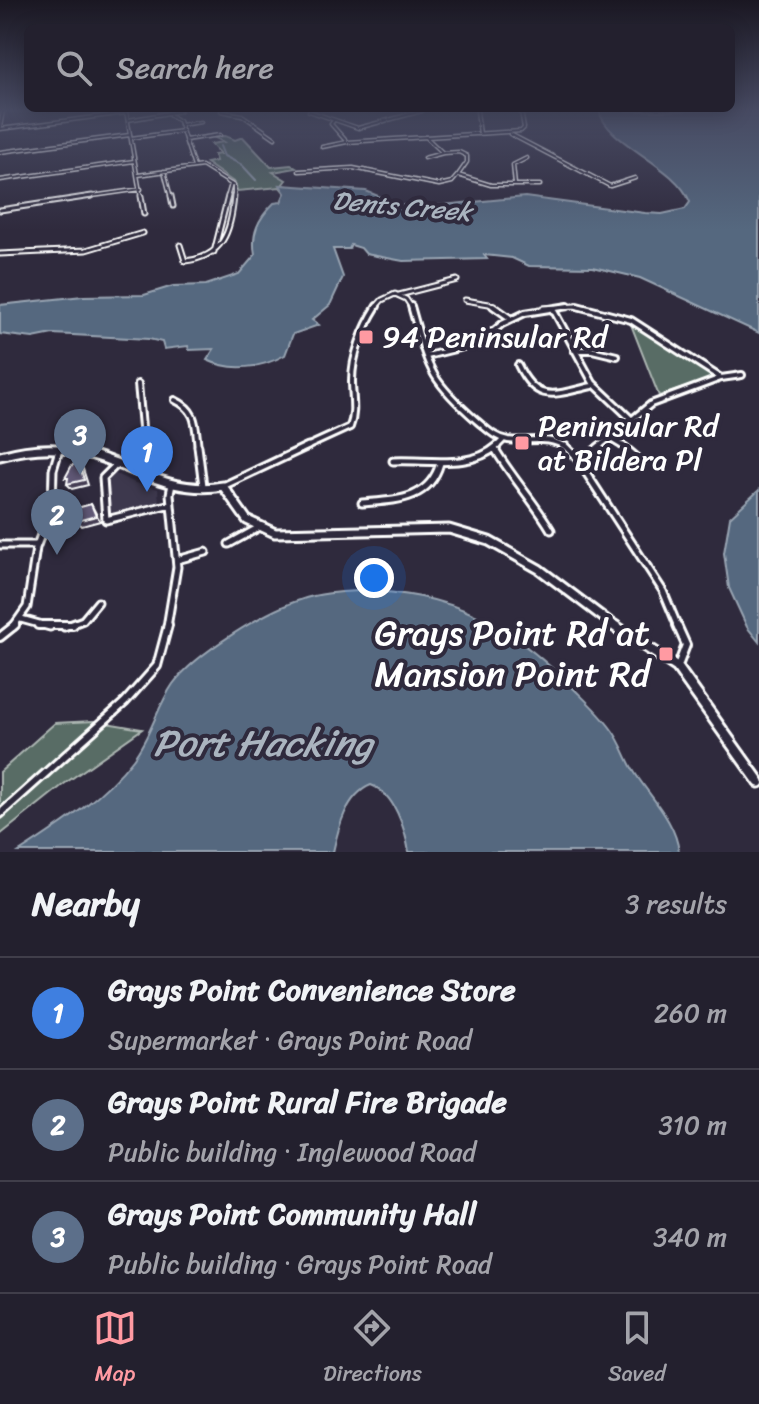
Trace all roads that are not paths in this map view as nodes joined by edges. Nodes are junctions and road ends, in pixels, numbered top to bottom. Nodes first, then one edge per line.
1 (132, 151) edge
2 (189, 151) edge
3 (441, 151) edge
4 (543, 151) edge
5 (443, 153) junction
6 (424, 158) dead end
7 (527, 158) dead end
8 (134, 161) junction
9 (194, 167) junction
10 (164, 171) junction
11 (299, 171) dead end
12 (138, 175) junction
13 (458, 175) junction
14 (635, 178) dead end
15 (0, 180) edge
16 (515, 185) junction
17 (540, 185) dead end
18 (141, 189) junction
19 (173, 206) dead end
20 (0, 210) edge
21 (144, 214) dead end
22 (143, 233) dead end
23 (180, 245) dead end
24 (0, 254) edge
25 (457, 280) dead end
26 (399, 295) junction
27 (465, 300) dead end
28 (552, 308) junction
29 (511, 319) junction
30 (574, 350) junction
31 (427, 356) junction
32 (617, 356) dead end
33 (518, 365) dead end
34 (742, 375) dead end
35 (721, 378) junction
36 (138, 384) dead end
37 (592, 386) junction
38 (175, 400) dead end
39 (631, 419) junction
40 (611, 439) junction
41 (503, 440) junction
42 (495, 449) junction
43 (59, 450) junction
44 (0, 456) edge
45 (393, 461) dead end
46 (440, 463) junction
47 (580, 463) junction
48 (643, 463) dead end
49 (116, 465) junction
50 (143, 477) junction
51 (172, 484) junction
52 (223, 486) junction
53 (203, 489) junction
54 (362, 503) dead end
55 (171, 504) junction
56 (258, 528) junction
57 (551, 530) dead end
58 (229, 544) dead end
59 (0, 545) edge
60 (36, 545) junction
61 (206, 552) dead end
62 (177, 560) junction
63 (98, 602) dead end
64 (21, 619) junction
65 (0, 637) edge
66 (677, 667) junction
67 (759, 782) edge
68 (0, 814) edge

1 - 8 street
2 - 9 street
3 - 5 street
4 - 14 street
5 - 6 street
5 - 13 street
7 - 16 street
8 - 12 street
8 - 15 street
9 - 10 street
9 - 23 street
10 - 12 street
10 - 19 street
11 - 13 street
12 - 18 street
13 - 16 street
16 - 17 street
18 - 20 street
18 - 21 street
22 - 24 street
25 - 26 street
26 - 31 street
26 - 52 street
27 - 29 street
28 - 29 street
28 - 30 street
28 - 35 street
29 - 31 street
30 - 32 street
30 - 37 street
31 - 41 street
33 - 37 street
34 - 35 street
35 - 39 street
36 - 50 street
37 - 39 street
38 - 53 street
39 - 40 street
40 - 47 street
40 - 48 street
41 - 42 street
41 - 47 street
42 - 46 street
42 - 57 street
43 - 44 street
43 - 49 street
43 - 60 street
45 - 46 street
46 - 54 street
47 - 66 street
49 - 50 street
49 - 55 street
50 - 51 street
51 - 53 street
51 - 55 street
52 - 53 street
52 - 56 street
55 - 62 street
56 - 58 street
56 - 66 street
59 - 60 street
60 - 64 street
61 - 62 street
62 - 68 street
63 - 64 street
64 - 65 street
66 - 67 street

